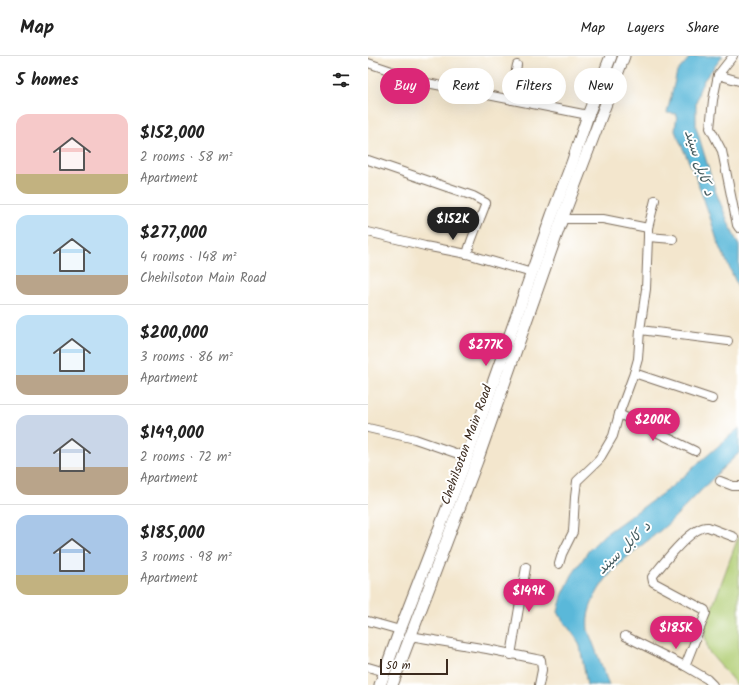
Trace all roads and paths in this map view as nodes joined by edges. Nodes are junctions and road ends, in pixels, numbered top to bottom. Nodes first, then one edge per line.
1 (611, 56) edge
2 (624, 56) edge
3 (733, 56) edge
4 (368, 63) edge
5 (517, 65) dead end
6 (516, 68) edge
7 (718, 74) junction
8 (739, 81) edge
9 (502, 98) edge
10 (534, 104) edge
11 (588, 114) junction
12 (368, 160) edge
13 (655, 200) dead end
14 (562, 219) junction
15 (648, 228) junction
16 (739, 228) edge
17 (368, 232) edge
18 (648, 237) junction
19 (673, 239) dead end
20 (467, 254) junction
21 (532, 273) junction
22 (640, 330) junction
23 (728, 341) dead end
24 (634, 373) junction
25 (712, 399) dead end
26 (619, 414) junction
27 (368, 428) edge
28 (695, 452) dead end
29 (467, 457) junction
30 (720, 481) dead end
31 (739, 486) edge
32 (734, 537) dead end
33 (559, 564) dead end
34 (526, 567) dead end
35 (368, 621) edge
36 (400, 630) junction
37 (410, 636) junction
38 (625, 636) dead end
39 (512, 655) junction
40 (395, 661) junction
41 (685, 666) junction
42 (368, 667) edge
43 (385, 672) junction
44 (380, 685) edge
45 (392, 685) edge
46 (539, 685) edge
47 (713, 685) edge

1 - 11 main road, Chehilsoton Main Road
2 - 14 main road, Chehilsoton Main Road
3 - 7 street
4 - 9 street
5 - 6 street
7 - 8 street
7 - 16 street
10 - 11 street
11 - 21 main road, Chehilsoton Main Road
12 - 20 street
13 - 15 street
14 - 15 street
14 - 37 main road, Chehilsoton Main Road
15 - 18 street
17 - 20 street
18 - 19 street
18 - 22 street
20 - 21 street
21 - 29 main road, Chehilsoton Main Road
22 - 23 street
22 - 24 street
24 - 25 street
24 - 26 street
26 - 28 street
26 - 33 street
27 - 29 street
29 - 36 main road, Chehilsoton Main Road
30 - 31 street
32 - 41 street
34 - 39 street
35 - 36 street
36 - 40 main road, Chehilsoton Main Road
37 - 39 street
37 - 40 main road, Chehilsoton Main Road
38 - 41 street
39 - 46 street
40 - 43 main road, Chehilsoton Main Road
40 - 45 main road, Chehilsoton Main Road
41 - 47 street
42 - 43 street
43 - 44 main road, Chehilsoton Main Road

